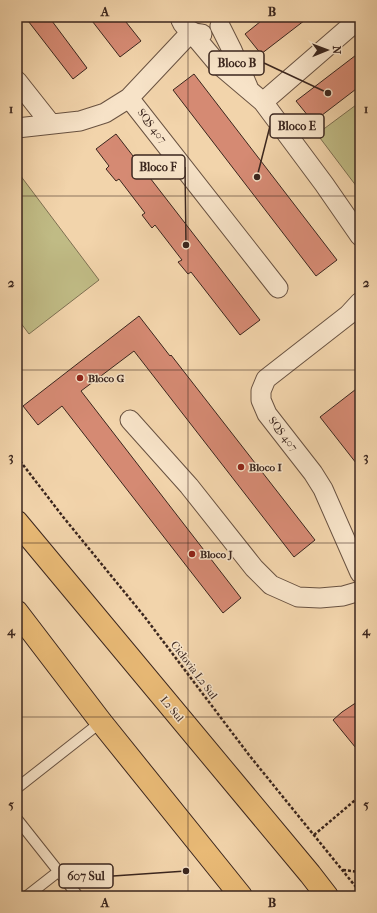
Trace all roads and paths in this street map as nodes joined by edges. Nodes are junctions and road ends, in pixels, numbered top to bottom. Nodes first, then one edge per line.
1 (360, 18) edge
2 (222, 22) edge
3 (186, 24) edge
4 (17, 82) edge
5 (256, 96) junction
6 (129, 98) junction
7 (51, 124) junction
8 (17, 128) edge
9 (360, 236) edge
10 (278, 288) dead end
11 (360, 302) edge
12 (130, 420) dead end
13 (17, 457) edge
14 (17, 522) edge
15 (360, 573) edge
16 (360, 591) edge
17 (17, 612) edge
18 (101, 722) junction
19 (17, 788) edge
20 (360, 796) edge
21 (17, 819) edge
22 (314, 835) junction
23 (342, 870) junction
24 (59, 871) junction
25 (360, 872) edge
26 (360, 892) edge
27 (27, 896) edge
28 (78, 896) edge
29 (241, 896) edge
30 (327, 896) edge

1 - 5 street
2 - 3 street
2 - 5 street
3 - 5 street
3 - 6 street, SQS 407
4 - 7 street
5 - 9 street
6 - 7 street, SQS 407
6 - 10 street, SQS 407
7 - 8 street, SQS 407
11 - 15 street, SQS 407
12 - 16 street
13 - 22 path, Ciclovia L2 Sul
14 - 30 main road, L2 Sul
17 - 18 main road
18 - 19 lane
18 - 29 main road
20 - 22 path
21 - 24 lane
22 - 23 path, Ciclovia L2 Sul
23 - 25 path
23 - 26 path, Ciclovia L2 Sul
24 - 27 lane
24 - 28 lane

